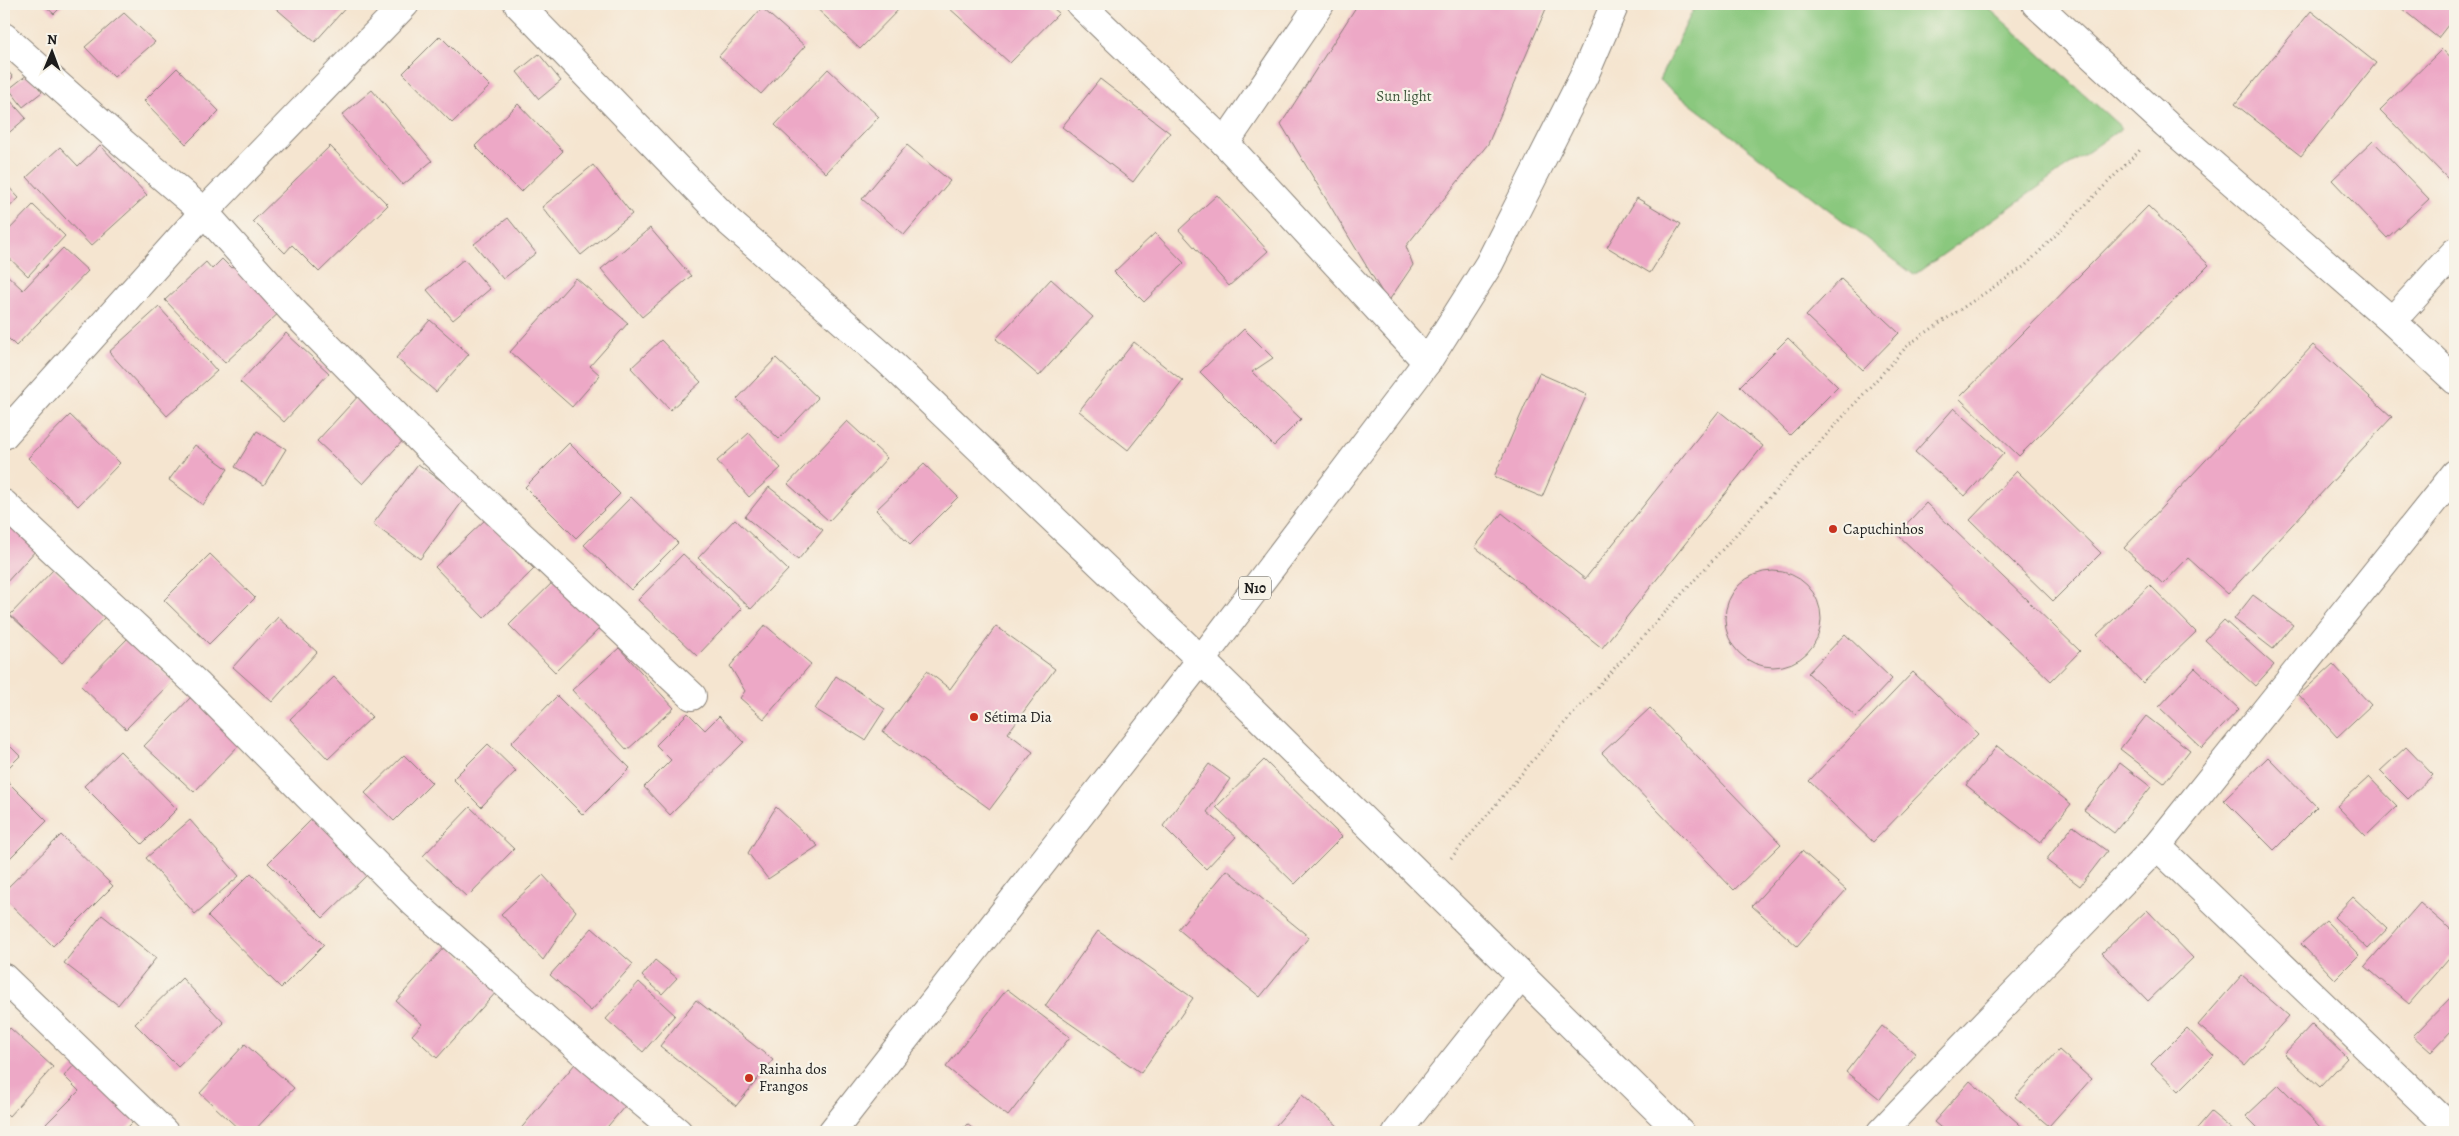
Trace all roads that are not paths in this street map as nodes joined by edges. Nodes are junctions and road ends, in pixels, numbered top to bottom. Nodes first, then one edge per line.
1 (405, 4) edge
2 (518, 4) edge
3 (1080, 4) edge
4 (1320, 4) edge
5 (1615, 4) edge
6 (2036, 4) edge
7 (4, 36) edge
8 (1225, 142) junction
9 (204, 212) junction
10 (2455, 252) edge
11 (2392, 321) junction
12 (1427, 362) junction
13 (2455, 380) edge
14 (4, 435) edge
15 (2455, 474) edge
16 (4, 504) edge
17 (1201, 660) junction
18 (692, 696) dead end
19 (2157, 846) junction
20 (1521, 976) junction
21 (4, 978) edge
22 (164, 1132) edge
23 (678, 1132) edge
24 (832, 1132) edge
25 (1397, 1132) edge
26 (1680, 1132) edge
27 (1881, 1132) edge
28 (2455, 1132) edge

1 - 9 street
2 - 17 street
3 - 8 street
4 - 8 street
5 - 12 street, N10
6 - 11 street
7 - 9 street
8 - 12 street
9 - 14 street
9 - 18 street
10 - 11 street
11 - 13 street
12 - 17 street, N10
15 - 19 street
16 - 23 street
17 - 20 street
17 - 24 street, N10
19 - 27 street
19 - 28 street
20 - 25 street
20 - 26 street
21 - 22 street

